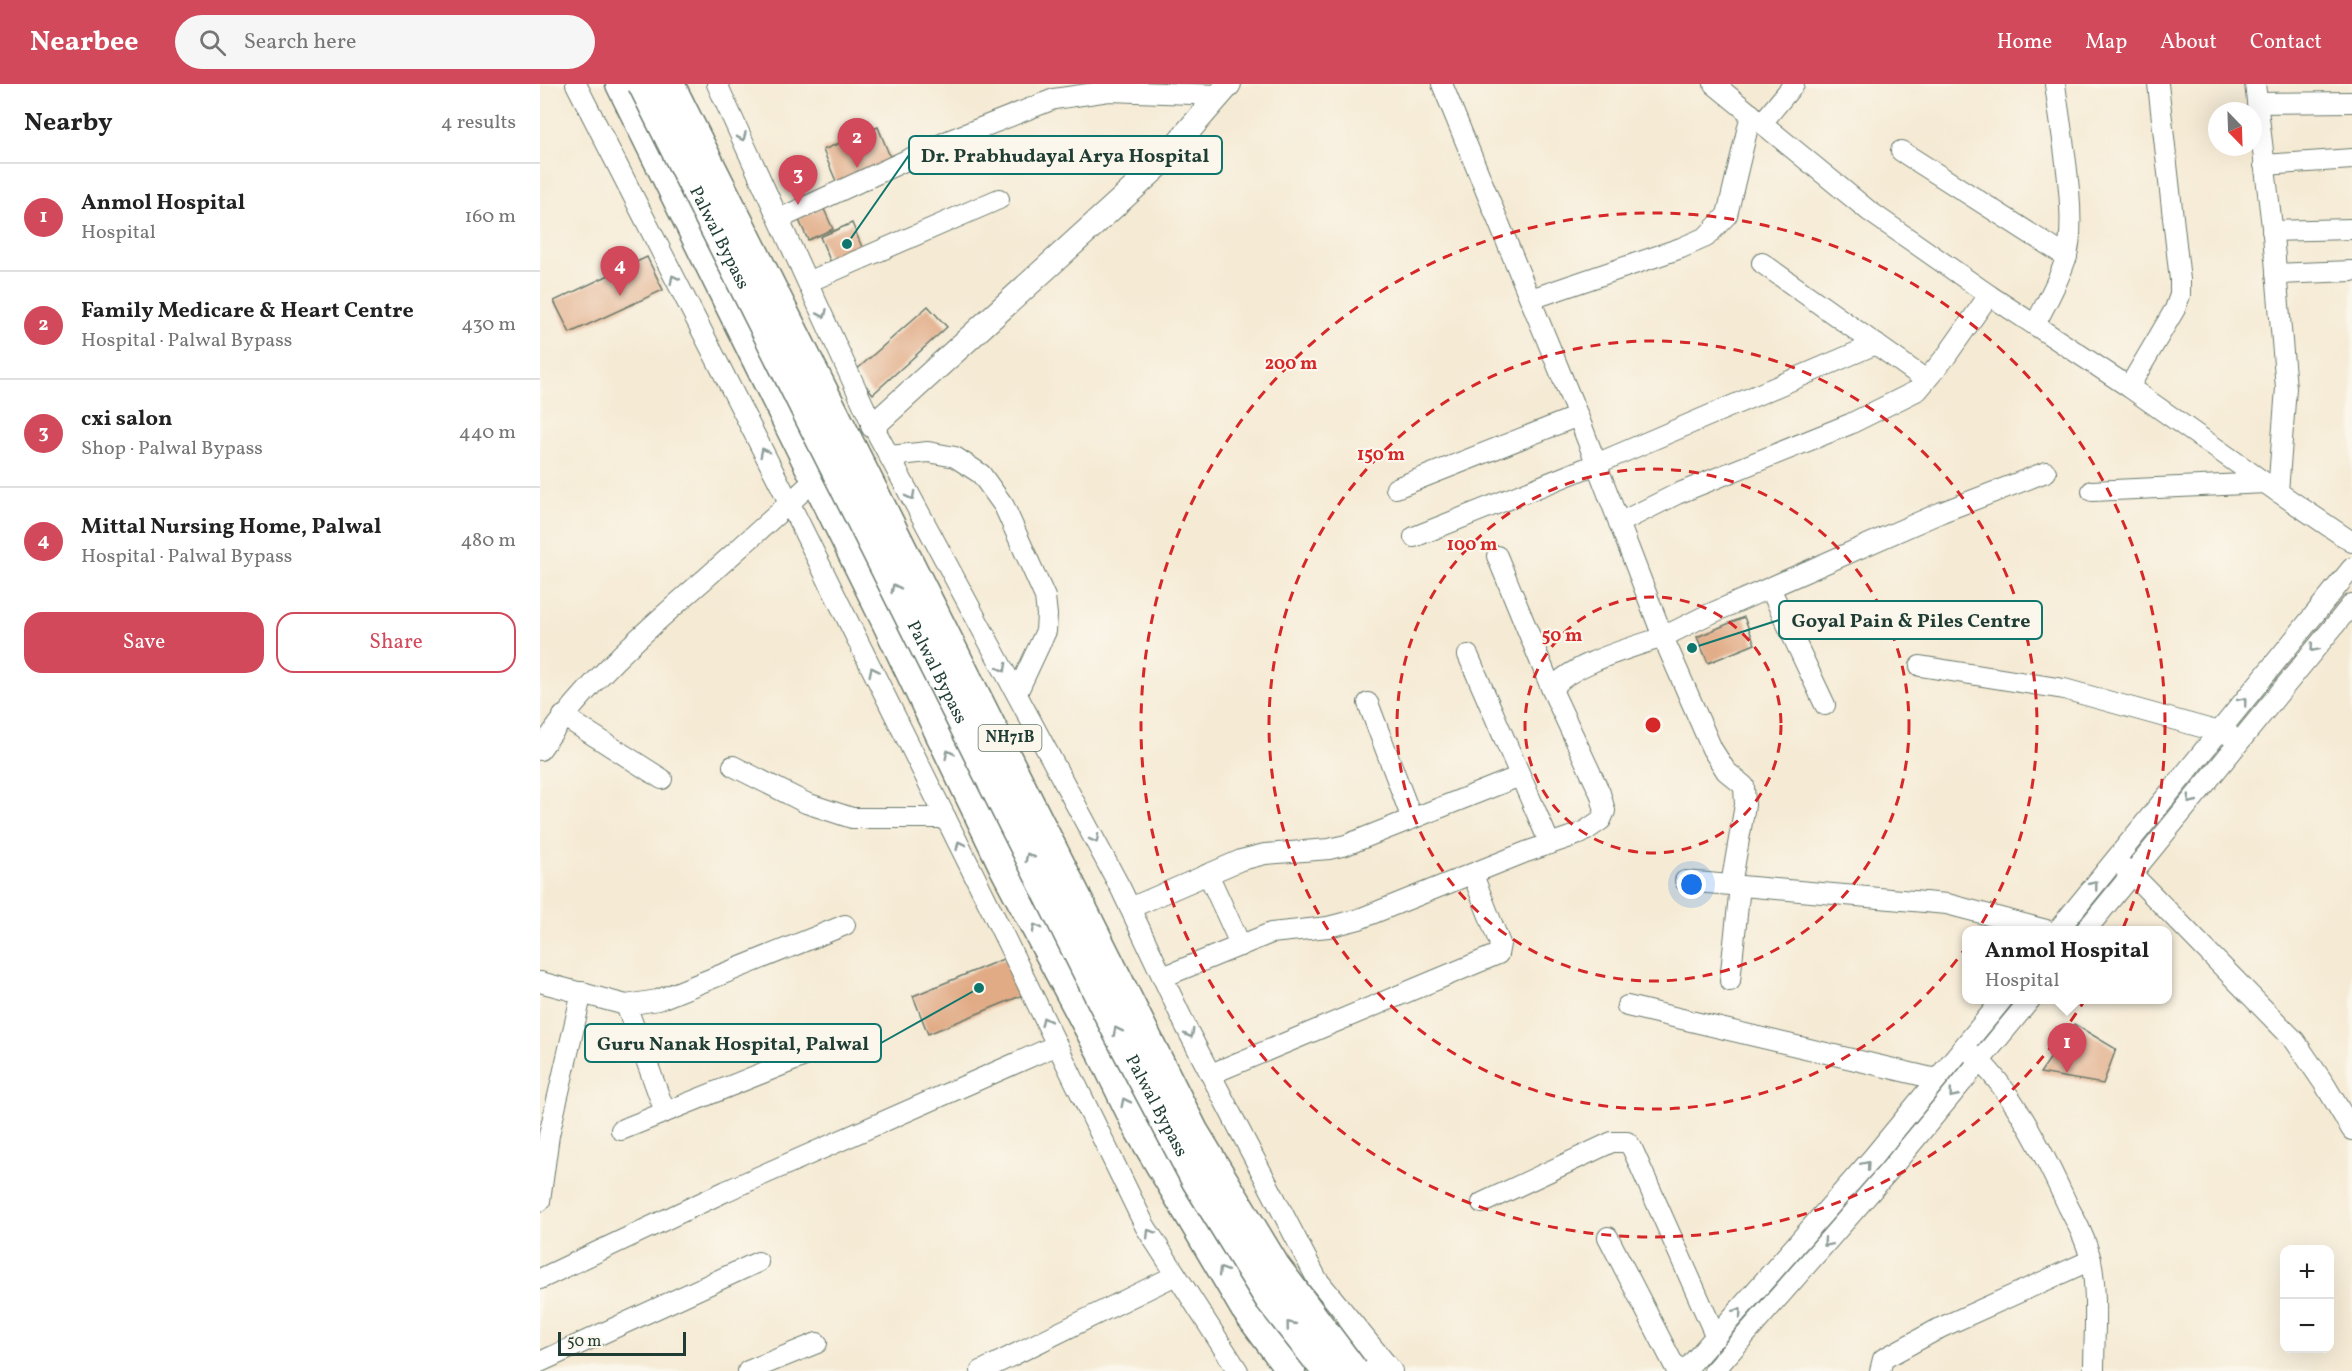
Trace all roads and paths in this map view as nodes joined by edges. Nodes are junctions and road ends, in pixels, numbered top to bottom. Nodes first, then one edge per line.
1 (576, 84) edge
2 (620, 84) edge
3 (642, 84) edge
4 (670, 84) edge
5 (686, 84) edge
6 (717, 84) edge
7 (1442, 84) edge
8 (1714, 84) edge
9 (1794, 84) edge
10 (2055, 84) edge
11 (2158, 84) edge
12 (1224, 89) edge
13 (2256, 94) edge
14 (2352, 102) edge
15 (1757, 119) junction
16 (1901, 151) dead end
17 (2352, 159) edge
18 (2264, 165) junction
19 (999, 199) dead end
20 (779, 219) junction
21 (2352, 229) edge
22 (2272, 231) junction
23 (2067, 257) junction
24 (1762, 264) dead end
25 (2352, 271) edge
26 (2276, 274) junction
27 (808, 282) junction
28 (1989, 295) junction
29 (1531, 299) junction
30 (2035, 325) junction
31 (1875, 344) junction
32 (1926, 380) junction
33 (2129, 387) junction
34 (1578, 416) junction
35 (862, 437) junction
36 (890, 456) junction
37 (1596, 464) junction
38 (2046, 472) dead end
39 (816, 480) junction
40 (1396, 488) dead end
41 (2272, 488) junction
42 (2092, 491) dead end
43 (790, 504) junction
44 (1618, 524) junction
45 (1414, 537) dead end
46 (2352, 542) edge
47 (1497, 556) dead end
48 (2352, 568) edge
49 (1770, 588) junction
50 (2352, 604) edge
51 (1663, 637) junction
52 (1468, 655) dead end
53 (1920, 666) dead end
54 (1552, 690) junction
55 (1017, 693) junction
56 (1368, 703) dead end
57 (1825, 705) dead end
58 (563, 716) junction
59 (2219, 730) junction
60 (2240, 739) junction
61 (540, 750) edge
62 (733, 766) dead end
63 (1520, 776) junction
64 (662, 779) dead end
65 (946, 818) junction
66 (1412, 819) junction
67 (1550, 844) junction
68 (2114, 861) junction
69 (1208, 874) junction
70 (2132, 874) junction
71 (1473, 875) junction
72 (1685, 881) dead end
73 (1736, 885) junction
74 (1130, 908) junction
75 (845, 925) dead end
76 (2031, 926) edge
77 (2061, 926) edge
78 (2089, 926) edge
79 (1241, 946) junction
80 (1163, 977) junction
81 (1730, 981) dead end
82 (540, 982) edge
83 (582, 992) junction
84 (1998, 1004) edge
85 (2026, 1004) edge
86 (626, 1005) junction
87 (1627, 1006) dead end
88 (832, 1045) dead end
89 (1057, 1045) junction
90 (1963, 1047) junction
91 (1980, 1060) junction
92 (1211, 1074) junction
93 (1936, 1079) junction
94 (665, 1112) junction
95 (621, 1130) dead end
96 (2352, 1130) edge
97 (540, 1201) edge
98 (1482, 1203) dead end
99 (1608, 1237) dead end
100 (2091, 1260) junction
101 (758, 1262) dead end
102 (1176, 1275) junction
103 (540, 1279) edge
104 (1716, 1337) junction
105 (817, 1343) dead end
106 (540, 1362) edge
107 (748, 1371) edge
108 (981, 1371) edge
109 (1238, 1371) edge
110 (1291, 1371) edge
111 (1326, 1371) edge
112 (1354, 1371) edge
113 (1371, 1371) edge
114 (1392, 1371) edge
115 (1677, 1371) edge
116 (1685, 1371) edge
117 (1714, 1371) edge
118 (1880, 1371) edge
119 (2094, 1371) edge

43 -> 1 street
2 - 39 highway
111 -> 3 highway, Palwal Bypass, bridge
4 - 35 highway, Palwal Bypass, bridge
5 - 35 highway, NH71B
6 -> 20 street
7 - 29 street
8 - 15 street
9 - 15 street
10 - 23 street
11 - 33 street
12 - 20 street
12 - 35 main road
13 - 14 street
13 - 18 street
15 - 28 street
15 - 29 street
16 - 23 street
17 - 18 street
18 - 22 street
19 - 27 street
20 - 27 street
21 - 22 street
22 - 26 street
23 - 30 street
24 - 31 street
25 - 26 street
26 - 41 street
27 -> 35 street
28 - 30 street
28 - 32 street
29 - 34 street
30 - 33 street
31 - 32 street
31 - 37 street
32 - 44 street
33 - 41 street
34 - 37 street
34 - 40 street
35 - 36 street
35 - 39 street
35 - 112 highway, Palwal Bypass, bridge
35 - 113 highway, NH71B
36 -> 55 street
36 - 55 street
37 - 44 street
37 - 45 street
38 - 49 street
39 - 43 street
110 -> 39 highway
41 - 42 street
41 - 46 street
43 - 58 street
65 -> 43 street
44 - 51 street
47 - 54 street
59 -> 48 street
49 - 51 street
49 - 57 street
50 -> 60 street
51 - 54 street
51 - 73 street
52 - 63 street
53 - 59 street
54 - 67 street
55 -> 74 street
56 - 66 street
58 - 61 street
58 - 64 street
59 - 60 street
59 - 68 street
60 -> 70 street
62 - 65 street
63 - 66 street
63 - 67 street
89 -> 65 street
66 - 69 street
67 - 71 street
68 - 70 street
77 -> 68 street
69 - 74 street
69 - 79 street
70 - 78 street
70 - 96 street
71 - 79 street
71 - 92 street
72 - 73 street
73 - 76 street
73 - 81 street
74 - 80 street
75 - 86 street
79 - 80 street
80 -> 92 street
82 - 83 street
83 - 86 street
83 - 97 street
84 - 90 street
85 - 91 street
86 - 94 street
87 - 93 street
88 - 94 street
102 -> 89 street
89 - 103 street
90 - 91 street
90 - 93 street
91 - 100 street
91 -> 117 street
92 - 114 street
104 -> 93 street
94 - 95 street
98 - 104 street
99 - 115 street
100 - 118 street
100 - 119 street
101 - 106 street
102 - 108 street
102 - 109 street
104 - 116 street
105 - 107 street

